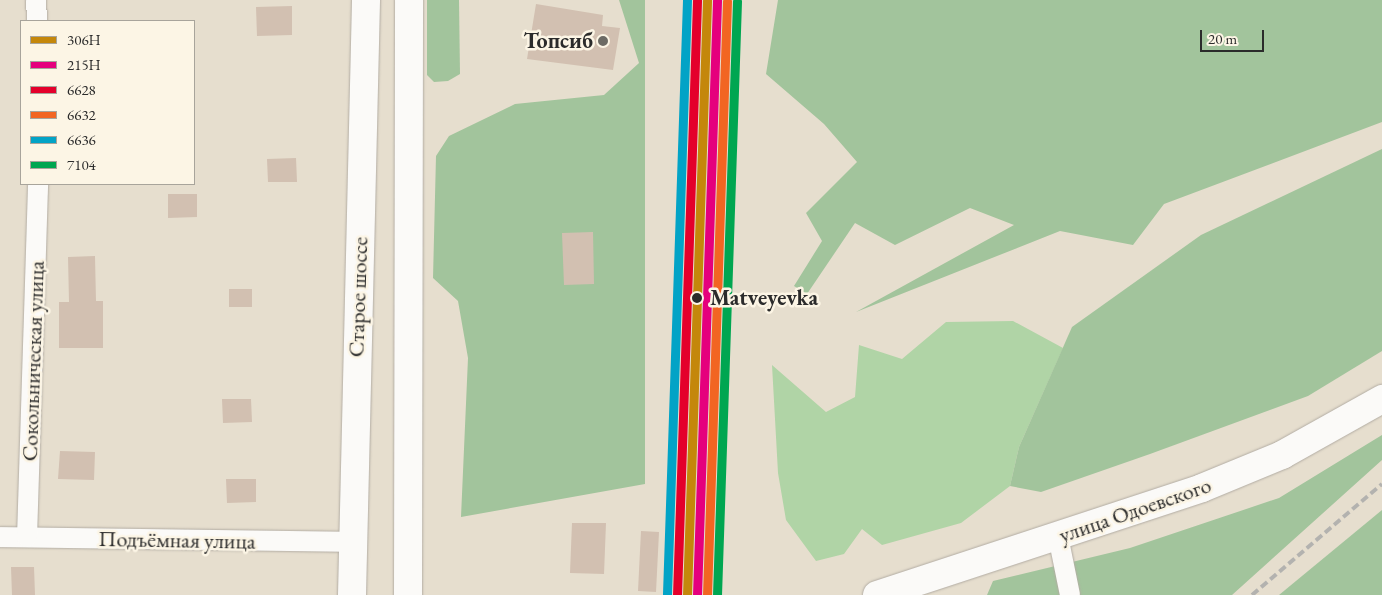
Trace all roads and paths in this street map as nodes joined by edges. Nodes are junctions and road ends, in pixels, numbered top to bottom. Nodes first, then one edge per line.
1 (36, 0) edge
2 (366, 0) edge
3 (409, 0) edge
4 (37, 20) edge
5 (38, 185) edge
6 (1382, 399) edge
7 (1058, 536) junction
8 (0, 537) edge
9 (27, 537) junction
10 (353, 542) junction
11 (352, 595) edge
12 (408, 595) edge
13 (877, 595) edge
14 (1070, 595) edge

1 - 4 street
2 - 10 main road, Старое шоссе
3 - 12 main road
5 - 9 street, Сокольническая улица
6 - 7 main road, улица Одоевского
7 - 13 main road, улица Одоевского
7 - 14 street
8 - 9 street, Подъёмная улица
9 - 10 street, Подъёмная улица
10 - 11 main road, Старое шоссе

